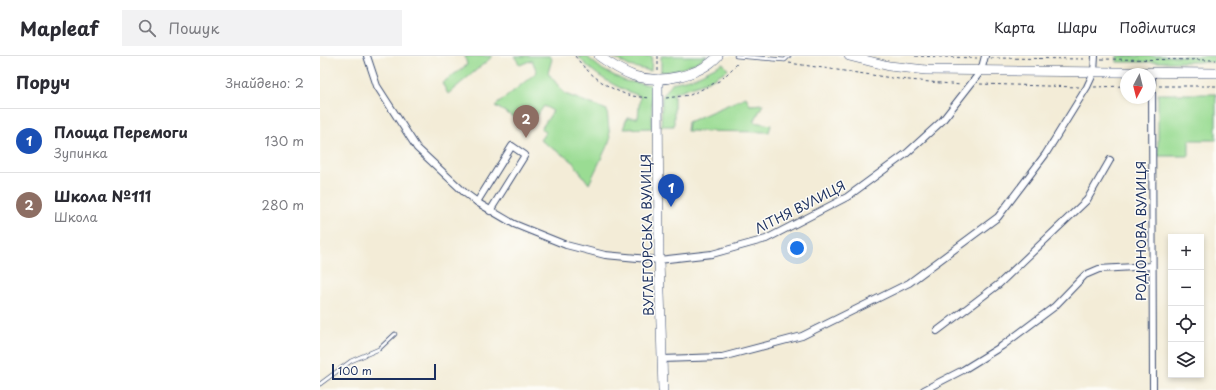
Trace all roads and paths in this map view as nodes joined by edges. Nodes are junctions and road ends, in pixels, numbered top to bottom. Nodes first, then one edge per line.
1 (367, 56) edge
2 (599, 56) edge
3 (658, 56) edge
4 (718, 56) edge
5 (736, 56) edge
6 (789, 56) edge
7 (849, 56) edge
8 (915, 56) edge
9 (985, 57) edge
10 (1095, 58) edge
11 (1216, 60) edge
12 (981, 70) junction
13 (1094, 72) junction
14 (1120, 72) edge
15 (1156, 72) edge
16 (1216, 73) edge
17 (658, 79) junction
18 (1156, 86) edge
19 (1216, 86) edge
20 (1152, 104) edge
21 (1110, 160) dead end
22 (477, 202) junction
23 (490, 210) junction
24 (660, 260) junction
25 (1152, 266) junction
26 (937, 330) dead end
27 (395, 334) dead end
28 (662, 359) junction
29 (320, 384) edge
30 (663, 390) edge
31 (924, 390) edge
32 (1153, 390) edge

1 - 22 street, ЛІТНЯ ВУЛИЦЯ
2 - 17 main road
3 - 17 path
4 - 17 main road
5 - 6 lane
7 - 12 main road
8 - 9 path
9 - 10 path
9 - 12 street, ЛІТНЯ ВУЛИЦЯ
10 - 11 path
10 - 13 street
12 - 13 main road
12 - 24 street, ЛІТНЯ ВУЛИЦЯ
13 - 14 main road
13 - 28 street
15 - 16 main road
17 - 24 main road, ВУГЛЕГОРСЬКА ВУЛИЦЯ
18 - 19 path
20 - 25 street, РОДІОНОВА ВУЛИЦЯ
21 - 26 street
22 - 23 street, ЛІТНЯ ВУЛИЦЯ
22 - 23 street
23 - 24 street, ЛІТНЯ ВУЛИЦЯ
24 - 28 main road, ВУГЛЕГОРСЬКА ВУЛИЦЯ
25 - 31 street
25 - 32 street, РОДІОНОВА ВУЛИЦЯ
27 - 29 lane
28 - 30 main road, ВУГЛЕГОРСЬКА ВУЛИЦЯ

